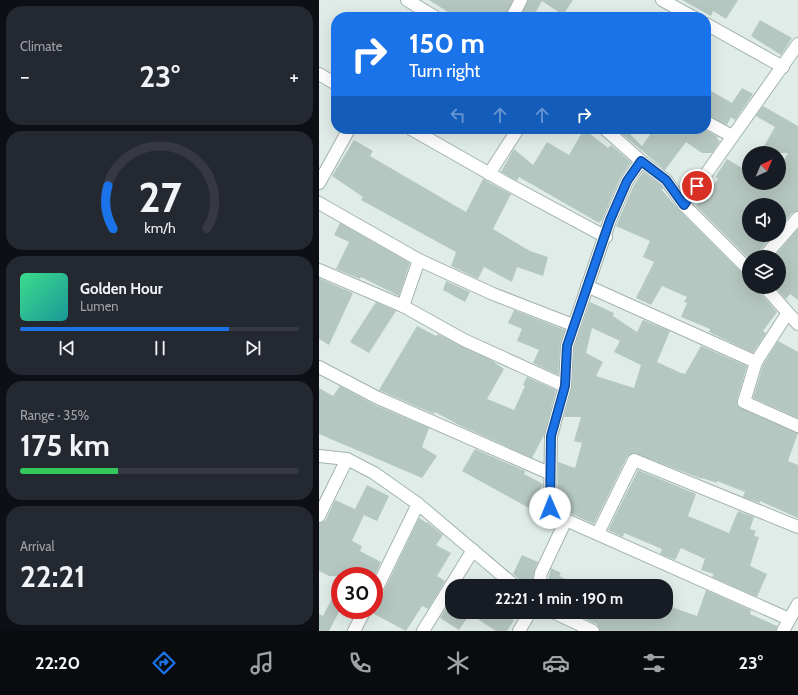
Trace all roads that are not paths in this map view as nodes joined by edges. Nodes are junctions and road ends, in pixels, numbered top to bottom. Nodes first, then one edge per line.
1 (407, 0) edge
2 (521, 0) edge
3 (662, 0) edge
4 (425, 12) edge
5 (515, 12) edge
6 (684, 12) edge
7 (711, 27) edge
8 (798, 44) edge
9 (783, 67) junction
10 (319, 74) edge
11 (331, 81) edge
12 (711, 125) edge
13 (346, 134) edge
14 (433, 134) edge
15 (515, 134) edge
16 (611, 134) edge
17 (732, 136) junction
18 (641, 161) junction
19 (489, 174) junction
20 (319, 183) edge
21 (684, 205) junction
22 (321, 208) edge
23 (798, 218) edge
24 (605, 236) junction
25 (770, 250) edge
26 (419, 260) junction
27 (742, 263) edge
28 (319, 270) edge
29 (587, 286) junction
30 (771, 294) edge
31 (403, 306) junction
32 (787, 314) junction
33 (798, 324) edge
34 (573, 325) junction
35 (756, 362) junction
36 (319, 367) edge
37 (565, 386) junction
38 (798, 426) edge
39 (319, 456) edge
40 (347, 459) junction
41 (549, 473) junction
42 (418, 504) junction
43 (319, 516) edge
44 (566, 520) junction
45 (798, 527) edge
46 (599, 533) junction
47 (473, 550) junction
48 (383, 576) edge
49 (507, 579) edge
50 (540, 579) edge
51 (794, 612) edge
52 (360, 619) edge
53 (527, 619) edge
54 (568, 619) edge
55 (354, 631) edge
56 (423, 631) edge
57 (519, 631) edge
58 (593, 631) edge
59 (783, 631) edge

1 - 4 street
2 - 5 street
3 - 6 street
7 - 9 street
8 - 9 street
9 - 17 street
10 - 11 street
12 - 17 street
13 - 20 street
14 - 19 street
15 - 19 street
16 - 18 street
17 - 21 street
18 - 21 street
18 - 24 street
19 - 24 street
21 - 27 street
22 - 26 street
23 - 25 street
24 - 29 street
26 - 31 street
26 - 34 street
28 - 31 street
29 - 34 street
29 - 35 street
30 - 32 street
31 - 37 street
32 - 33 street
32 - 35 street
34 - 37 street
35 - 38 street
36 - 41 street
37 - 41 street
39 - 40 street
40 - 42 street
40 - 43 street
41 - 44 street
42 - 47 street
42 - 48 street
44 - 46 street
44 - 50 street
45 - 46 street
46 - 51 street
47 - 49 street
47 - 56 street
51 - 59 street
52 - 55 street
53 - 57 street
54 - 58 street

